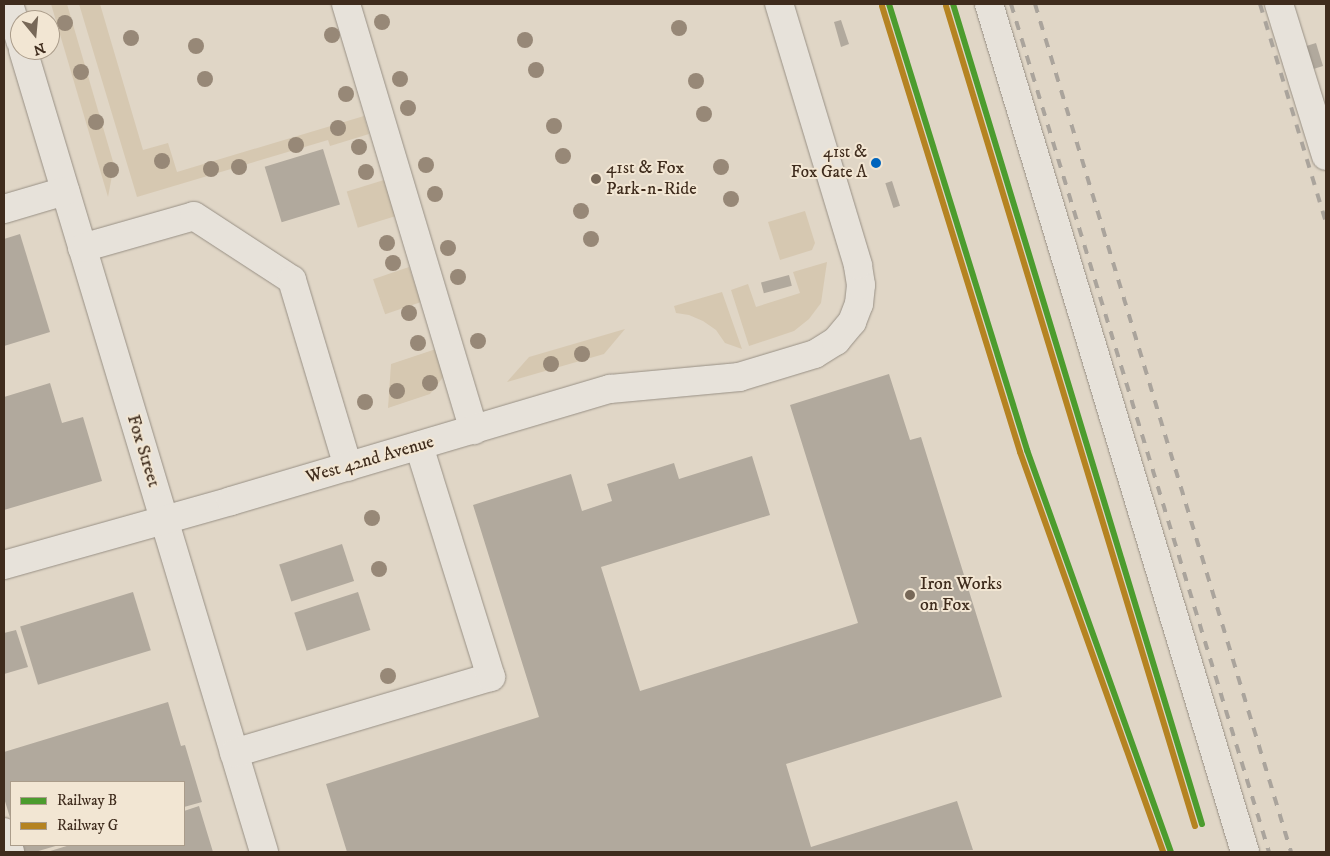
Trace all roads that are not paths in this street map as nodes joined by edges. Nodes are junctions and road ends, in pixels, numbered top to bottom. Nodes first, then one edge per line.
1 (346, 4) edge
2 (779, 4) edge
3 (989, 4) edge
4 (1279, 4) edge
5 (26, 60) edge
6 (1326, 156) edge
7 (65, 191) junction
8 (4, 209) edge
9 (82, 248) junction
10 (474, 430) junction
11 (419, 446) junction
12 (348, 467) junction
13 (164, 520) junction
14 (4, 565) edge
15 (234, 753) junction
16 (4, 832) edge
17 (10, 852) edge
18 (264, 852) edge
19 (1245, 852) edge

1 - 10 street
2 - 10 street, West 42nd Avenue
3 - 19 street
4 - 6 street
5 - 7 street, Fox Street
7 - 8 street
7 - 9 street, Fox Street
9 - 12 street
9 - 13 street, Fox Street
10 - 11 street, West 42nd Avenue
11 - 12 street, West 42nd Avenue
11 - 15 street
12 - 13 street, West 42nd Avenue
13 - 14 street, West 42nd Avenue
13 - 15 street, Fox Street
15 - 18 street, Fox Street
16 - 17 street

